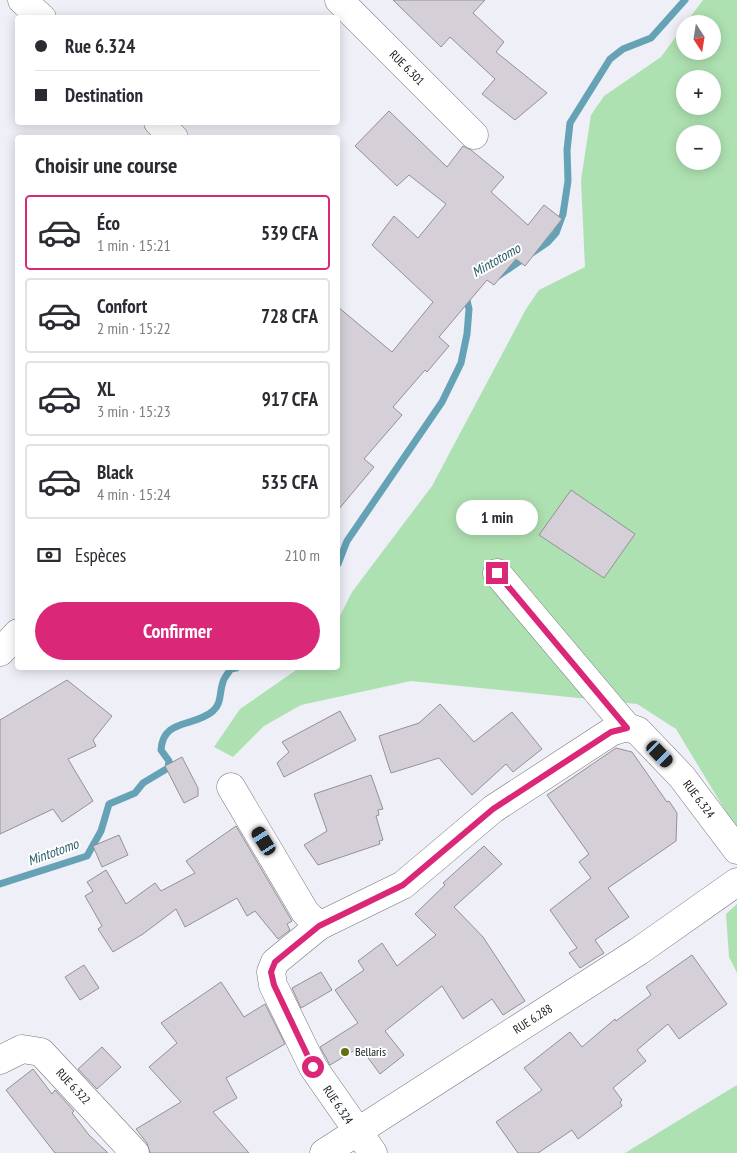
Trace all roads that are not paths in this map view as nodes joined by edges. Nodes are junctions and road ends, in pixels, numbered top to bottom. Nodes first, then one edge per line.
1 (22, 0) edge
2 (339, 0) edge
3 (39, 15) edge
4 (161, 125) edge
5 (171, 135) edge
6 (474, 135) dead end
7 (497, 573) dead end
8 (15, 636) edge
9 (0, 652) edge
10 (627, 728) junction
11 (231, 787) dead end
12 (737, 850) edge
13 (737, 882) edge
14 (319, 926) junction
15 (0, 1060) edge
16 (365, 1143) edge
17 (135, 1153) edge
18 (324, 1153) edge

1 - 3 street
2 - 6 street, RUE 6.301
4 - 5 street
7 - 10 street
8 - 9 street
10 - 12 street, RUE 6.324
10 - 14 street, RUE 6.324
11 - 14 street
13 - 16 street, RUE 6.288
14 - 16 street, RUE 6.324
15 - 17 street, RUE 6.322
16 - 18 street, RUE 6.288

